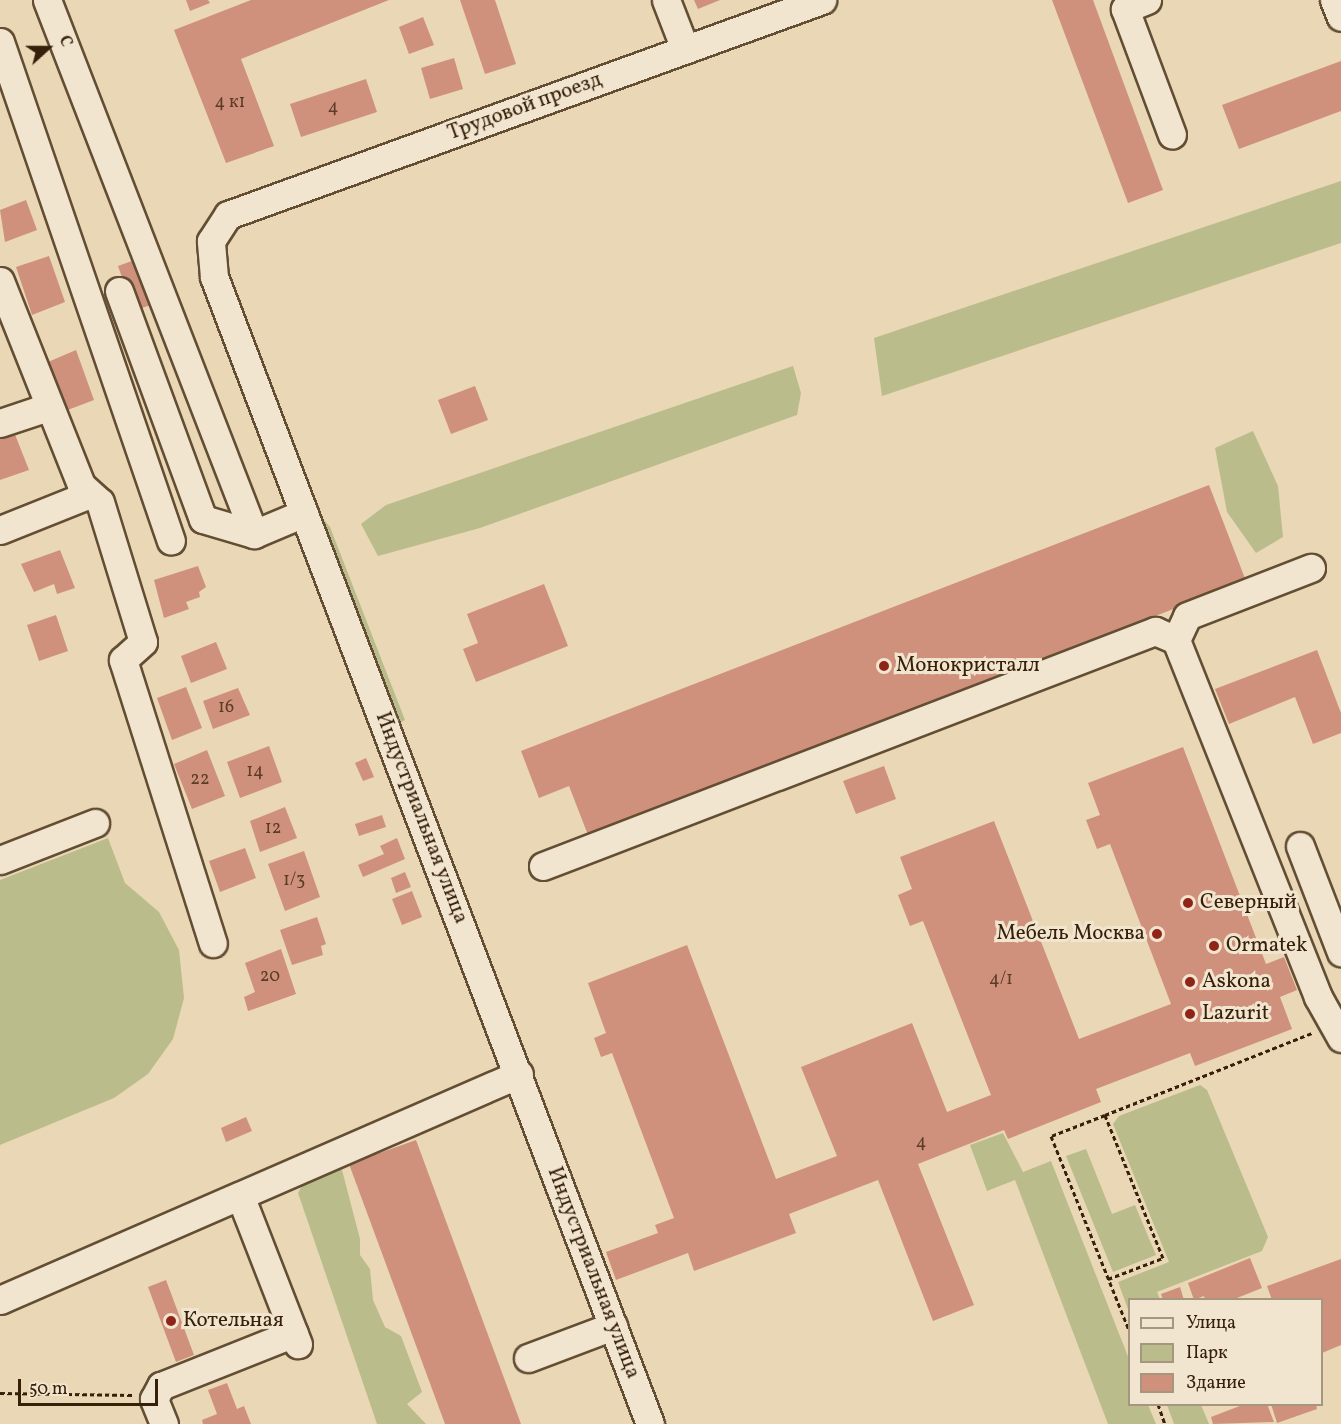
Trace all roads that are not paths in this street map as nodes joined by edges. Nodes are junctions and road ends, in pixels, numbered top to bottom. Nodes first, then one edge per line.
1 (47, 0) edge
2 (666, 0) edge
3 (822, 0) edge
4 (1147, 0) edge
5 (1334, 0) edge
6 (1341, 17) edge
7 (0, 42) edge
8 (685, 49) junction
9 (1172, 135) dead end
10 (228, 215) joint
11 (0, 281) edge
12 (119, 291) dead end
13 (48, 407) junction
14 (0, 423) edge
15 (90, 494) junction
16 (304, 513) junction
17 (0, 530) edge
18 (254, 534) junction
19 (171, 540) dead end
20 (1311, 568) dead end
21 (1176, 640) junction
22 (95, 823) dead end
23 (1300, 846) dead end
24 (0, 860) edge
25 (543, 866) dead end
26 (213, 944) dead end
27 (1341, 951) edge
28 (1336, 1032) edge
29 (519, 1074) junction
30 (241, 1198) junction
31 (0, 1300) edge
32 (613, 1326) junction
33 (528, 1358) dead end
34 (164, 1424) edge
35 (650, 1424) edge

1 - 18 street
2 - 8 street
3 - 8 street, Трудовой проезд
4 - 9 street
5 - 6 street
7 - 19 street
8 - 10 street, Трудовой проезд
10 - 16 street, Индустриальная улица
11 - 13 street
12 - 18 street
13 - 14 street
13 - 15 street
15 - 17 street
15 - 26 street
16 - 18 street
16 - 29 street, Индустриальная улица
20 - 21 street
21 - 25 street
21 - 28 street
22 - 24 street
23 - 27 street
29 - 30 street
29 - 32 street, Индустриальная улица
30 - 31 street
30 - 34 street
32 - 33 street
32 - 35 street, Индустриальная улица

